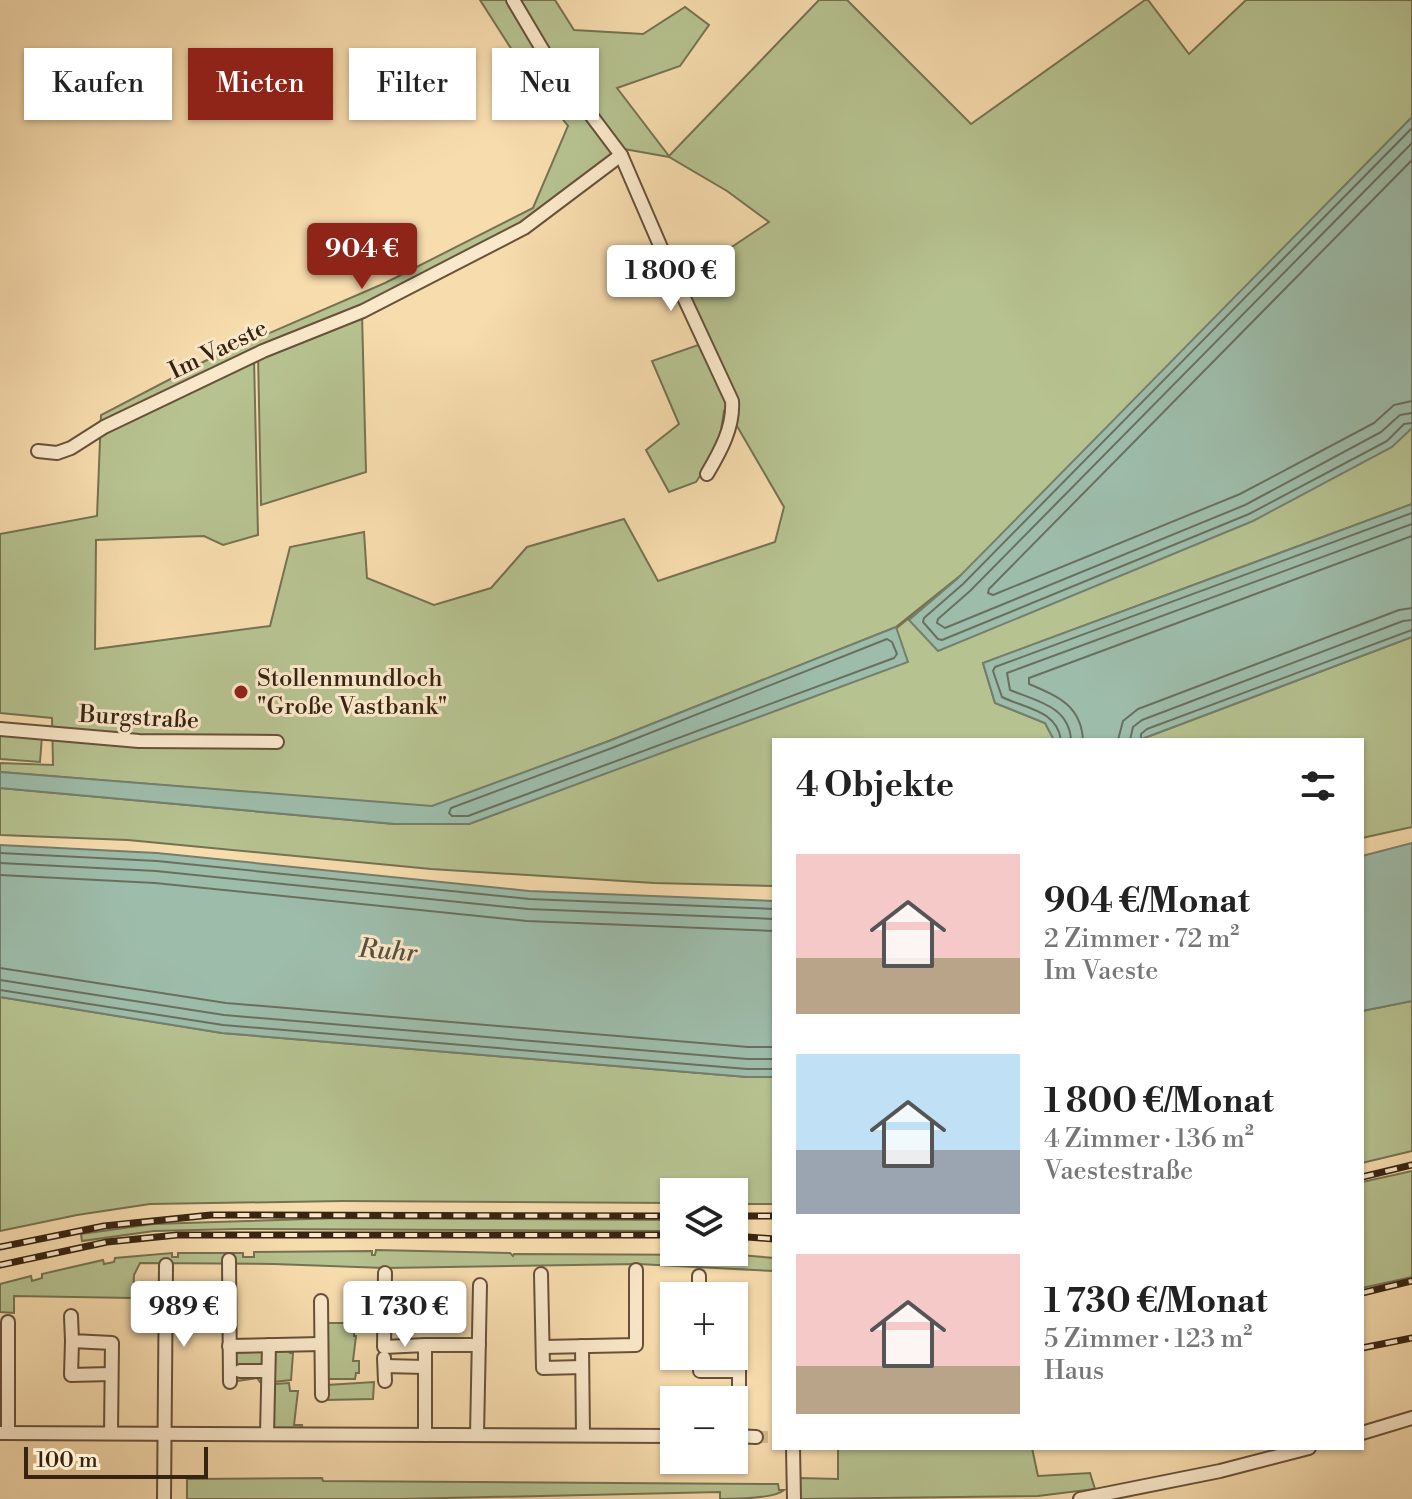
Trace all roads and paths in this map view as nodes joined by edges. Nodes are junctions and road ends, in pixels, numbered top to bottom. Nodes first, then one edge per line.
1 (513, 0) edge
2 (621, 155) junction
3 (38, 451) dead end
4 (707, 474) dead end
5 (0, 729) edge
6 (277, 742) dead end
7 (229, 1260) dead end
8 (166, 1265) dead end
9 (636, 1270) dead end
10 (385, 1273) dead end
11 (541, 1274) dead end
12 (699, 1276) dead end
13 (699, 1282) edge
14 (480, 1285) dead end
15 (321, 1301) dead end
16 (71, 1316) dead end
17 (8, 1322) dead end
18 (72, 1341) junction
19 (321, 1344) junction
20 (269, 1345) junction
21 (425, 1345) junction
22 (479, 1345) junction
23 (229, 1346) junction
24 (582, 1346) junction
25 (384, 1347) junction
26 (543, 1347) junction
27 (385, 1366) junction
28 (425, 1367) junction
29 (582, 1367) junction
30 (700, 1370) edge
31 (240, 1371) dead end
32 (268, 1371) junction
33 (739, 1371) joint
34 (111, 1374) junction
35 (385, 1381) dead end
36 (230, 1382) dead end
37 (739, 1386) edge
38 (322, 1395) dead end
39 (1412, 1418) edge
40 (1364, 1432) edge
41 (4, 1433) edge
42 (111, 1433) junction
43 (166, 1434) junction
44 (267, 1434) junction
45 (425, 1435) junction
46 (477, 1435) junction
47 (583, 1435) junction
48 (660, 1436) edge
49 (748, 1437) edge
50 (756, 1437) tunnel mouth
51 (793, 1450) edge
52 (1301, 1450) edge
53 (164, 1499) edge
54 (794, 1499) edge
55 (1080, 1499) edge

1 - 2 street
2 - 3 street, Im Vaeste
2 - 4 street
5 - 6 street, Burgstraße
7 - 23 street
8 - 43 street
9 - 24 street
10 - 25 street
11 - 26 street
12 - 13 street
14 - 22 street
15 - 19 street
16 - 18 street
17 - 41 street
18 - 34 street
18 - 34 street
19 - 20 street
19 - 38 street
20 - 23 street
20 - 32 street
21 - 22 street
21 - 25 street
21 - 28 street
22 - 46 street
23 - 36 street
24 - 26 street
24 - 29 street
25 - 27 street
26 - 29 street
27 - 28 street
27 - 35 street
28 - 45 street
29 - 47 street
30 - 33 street
31 - 32 street
32 - 44 street
33 - 37 street
34 - 42 street
39 - 40 street
41 - 42 street
42 - 43 street
43 - 44 street
43 - 53 street
44 - 45 street
45 - 46 street
46 - 47 street
47 - 48 street
49 - 50 street
51 - 54 street
52 - 55 street

